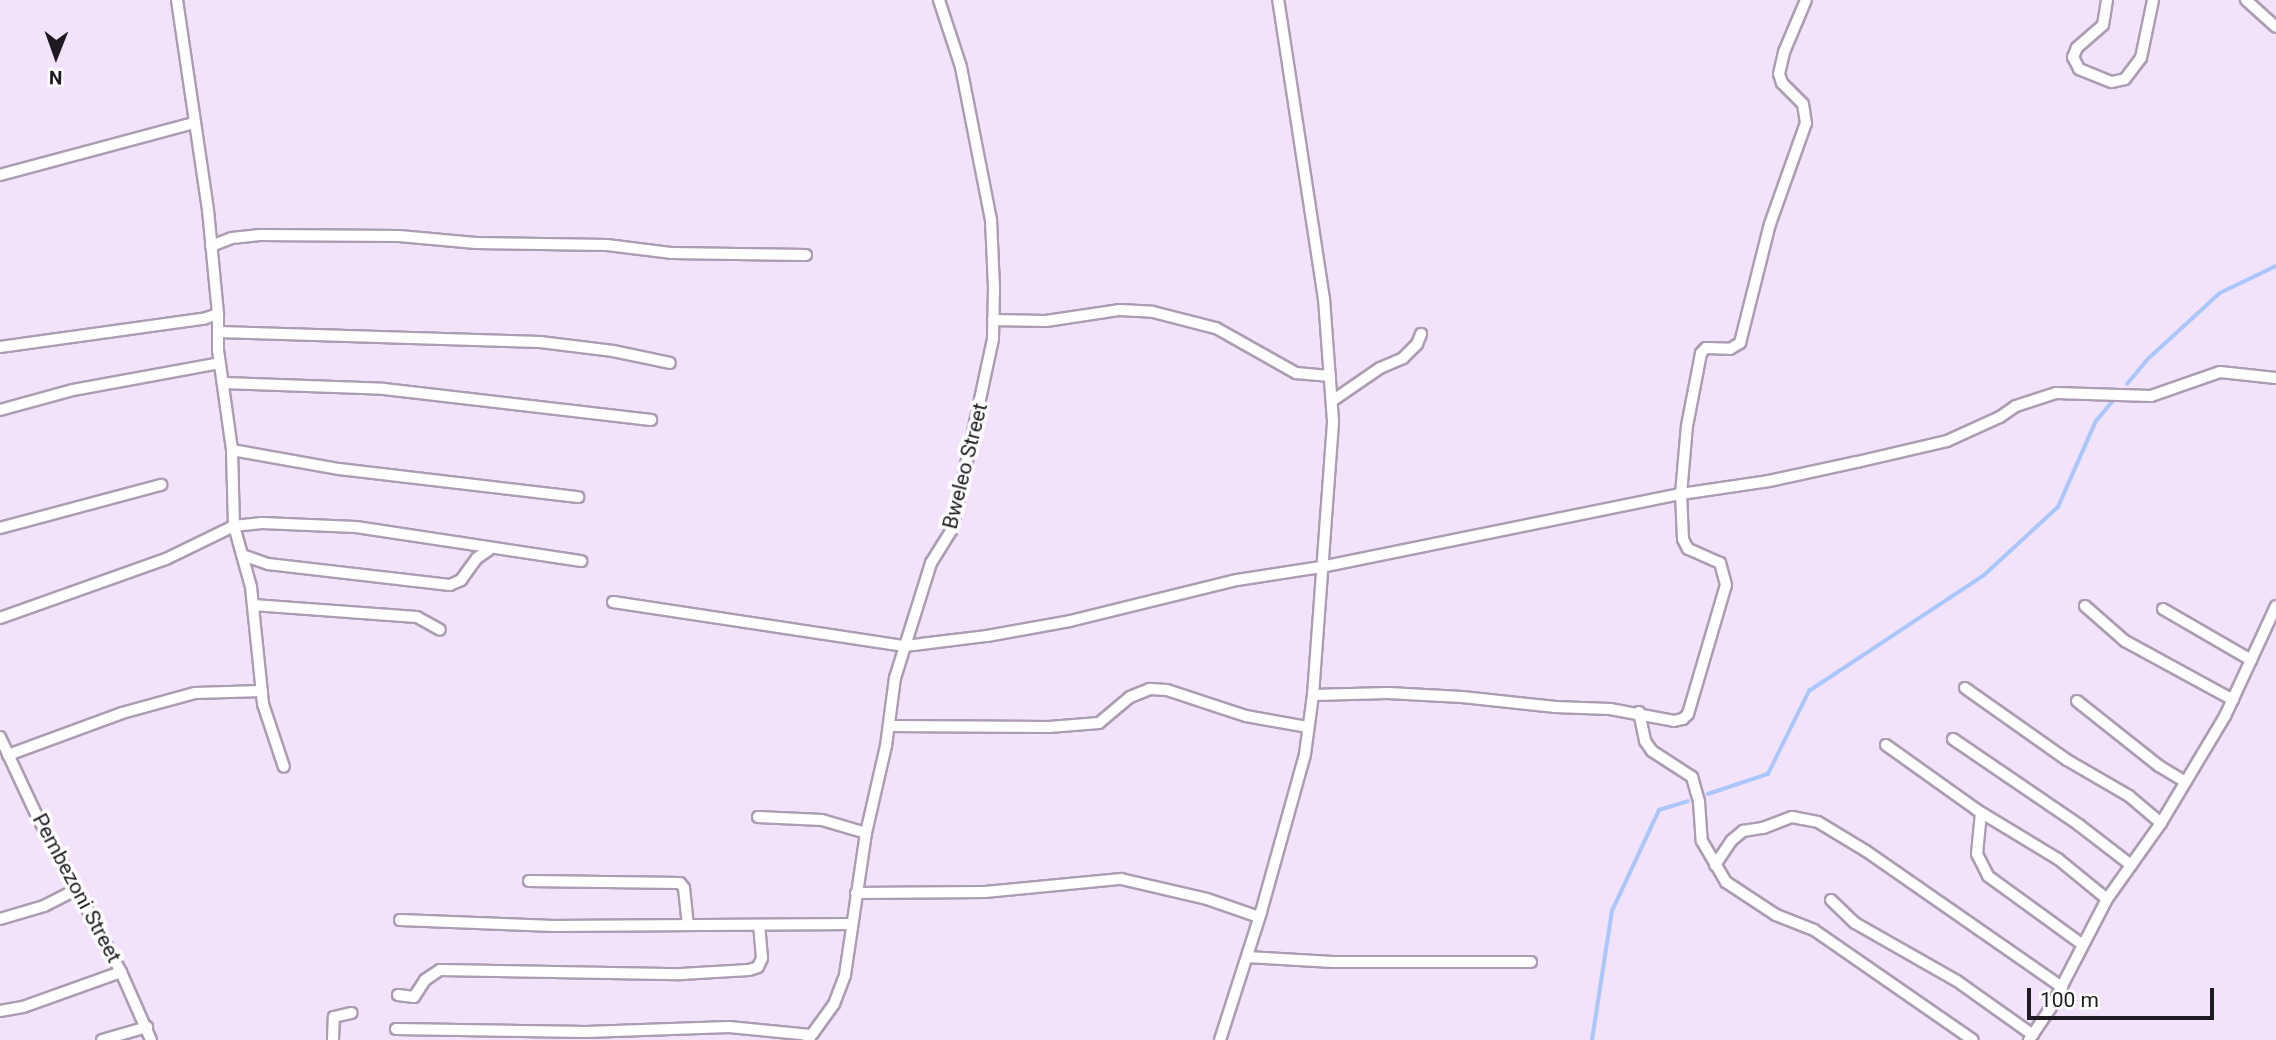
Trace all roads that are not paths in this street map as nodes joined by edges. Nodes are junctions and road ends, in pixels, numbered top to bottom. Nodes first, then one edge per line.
1 (177, 0) edge
2 (939, 0) edge
3 (1278, 0) edge
4 (1805, 0) edge
5 (2107, 0) edge
6 (2153, 0) edge
7 (2246, 0) edge
8 (2276, 27) edge
9 (194, 123) junction
10 (0, 175) edge
11 (211, 246) junction
12 (806, 255) dead end
13 (218, 314) junction
14 (993, 320) junction
15 (219, 332) junction
16 (1421, 334) dead end
17 (0, 347) edge
18 (219, 363) junction
19 (670, 363) dead end
20 (1330, 376) junction
21 (2276, 378) edge
22 (224, 383) junction
23 (1332, 401) junction
24 (0, 410) edge
25 (651, 420) dead end
26 (232, 450) junction
27 (161, 485) dead end
28 (1681, 494) junction
29 (578, 497) dead end
30 (234, 526) junction
31 (0, 528) edge
32 (489, 550) junction
33 (242, 555) junction
34 (581, 561) dead end
35 (1321, 567) junction
36 (613, 602) dead end
37 (253, 605) junction
38 (2085, 606) dead end
39 (2276, 606) edge
40 (2163, 609) dead end
41 (0, 618) edge
42 (440, 630) dead end
43 (905, 646) junction
44 (2251, 660) junction
45 (1965, 688) dead end
46 (261, 691) junction
47 (1313, 695) junction
48 (2233, 700) junction
49 (2077, 701) dead end
50 (1639, 712) junction
51 (889, 726) junction
52 (1308, 727) junction
53 (0, 737) edge
54 (1953, 739) dead end
55 (1886, 745) dead end
56 (8, 755) junction
57 (284, 767) dead end
58 (2186, 782) junction
59 (1981, 813) junction
60 (758, 817) dead end
61 (2161, 823) junction
62 (866, 834) junction
63 (1715, 865) junction
64 (2131, 865) junction
65 (529, 881) dead end
66 (77, 889) junction
67 (856, 893) junction
68 (2107, 898) junction
69 (1831, 900) dead end
70 (1259, 916) junction
71 (0, 919) edge
72 (400, 920) dead end
73 (850, 924) junction
74 (688, 925) junction
75 (759, 925) junction
76 (2082, 945) junction
77 (1247, 957) junction
78 (1531, 962) dead end
79 (121, 972) junction
80 (2062, 987) junction
81 (398, 995) dead end
82 (0, 1011) edge
83 (352, 1013) dead end
84 (147, 1027) junction
85 (396, 1029) dead end
86 (2031, 1037) edge
87 (809, 1038) edge
88 (102, 1040) edge
89 (151, 1040) edge
90 (333, 1040) edge
91 (1220, 1040) edge
92 (1973, 1040) edge

1 - 9 street
2 - 14 street, Bweleo Street
3 - 20 street
4 - 28 street
5 - 6 street
7 - 8 street
9 - 10 street
9 - 11 street
11 - 12 street
11 - 13 street
13 - 15 street
13 - 17 street
14 - 20 street
14 - 43 street, Bweleo Street
15 - 18 street
15 - 19 street
16 - 23 street
18 - 22 street
18 - 24 street
20 - 23 street
21 - 28 street
22 - 25 street
22 - 26 street
23 - 35 street
26 - 29 street
26 - 30 street
27 - 31 street
28 - 35 street
28 - 50 street
30 - 32 street
30 - 33 street
30 - 41 street
32 - 33 street
32 - 34 street
33 - 37 street
35 - 43 street
35 - 47 street
36 - 43 street
37 - 42 street
37 - 46 street
38 - 48 street
39 - 44 street
40 - 44 street
43 - 51 street, Bweleo Street
44 - 48 street
45 - 61 street
46 - 56 street
46 - 57 street
47 - 50 street
47 - 52 street
48 - 58 street
49 - 58 street
50 - 63 street
51 - 52 street
51 - 62 street, Bweleo Street
52 - 70 street
53 - 56 street, Pembezoni Street
54 - 64 street
55 - 59 street
56 - 66 street, Pembezoni Street
58 - 61 street
59 - 68 street
59 - 76 street
60 - 62 street
61 - 64 street
62 - 67 street, Bweleo Street
63 - 80 street
63 - 92 street
64 - 68 street
65 - 74 street
66 - 71 street
66 - 79 street, Pembezoni Street
67 - 70 street
67 - 73 street, Bweleo Street
68 - 76 street
69 - 86 street
70 - 77 street
72 - 74 street
73 - 75 street
73 - 87 street, Bweleo Street
74 - 75 street
75 - 81 street
76 - 80 street
77 - 78 street
77 - 91 street
79 - 82 street
79 - 84 street, Pembezoni Street
80 - 86 street
83 - 90 street
84 - 88 street
84 - 89 street, Pembezoni Street
85 - 87 street

